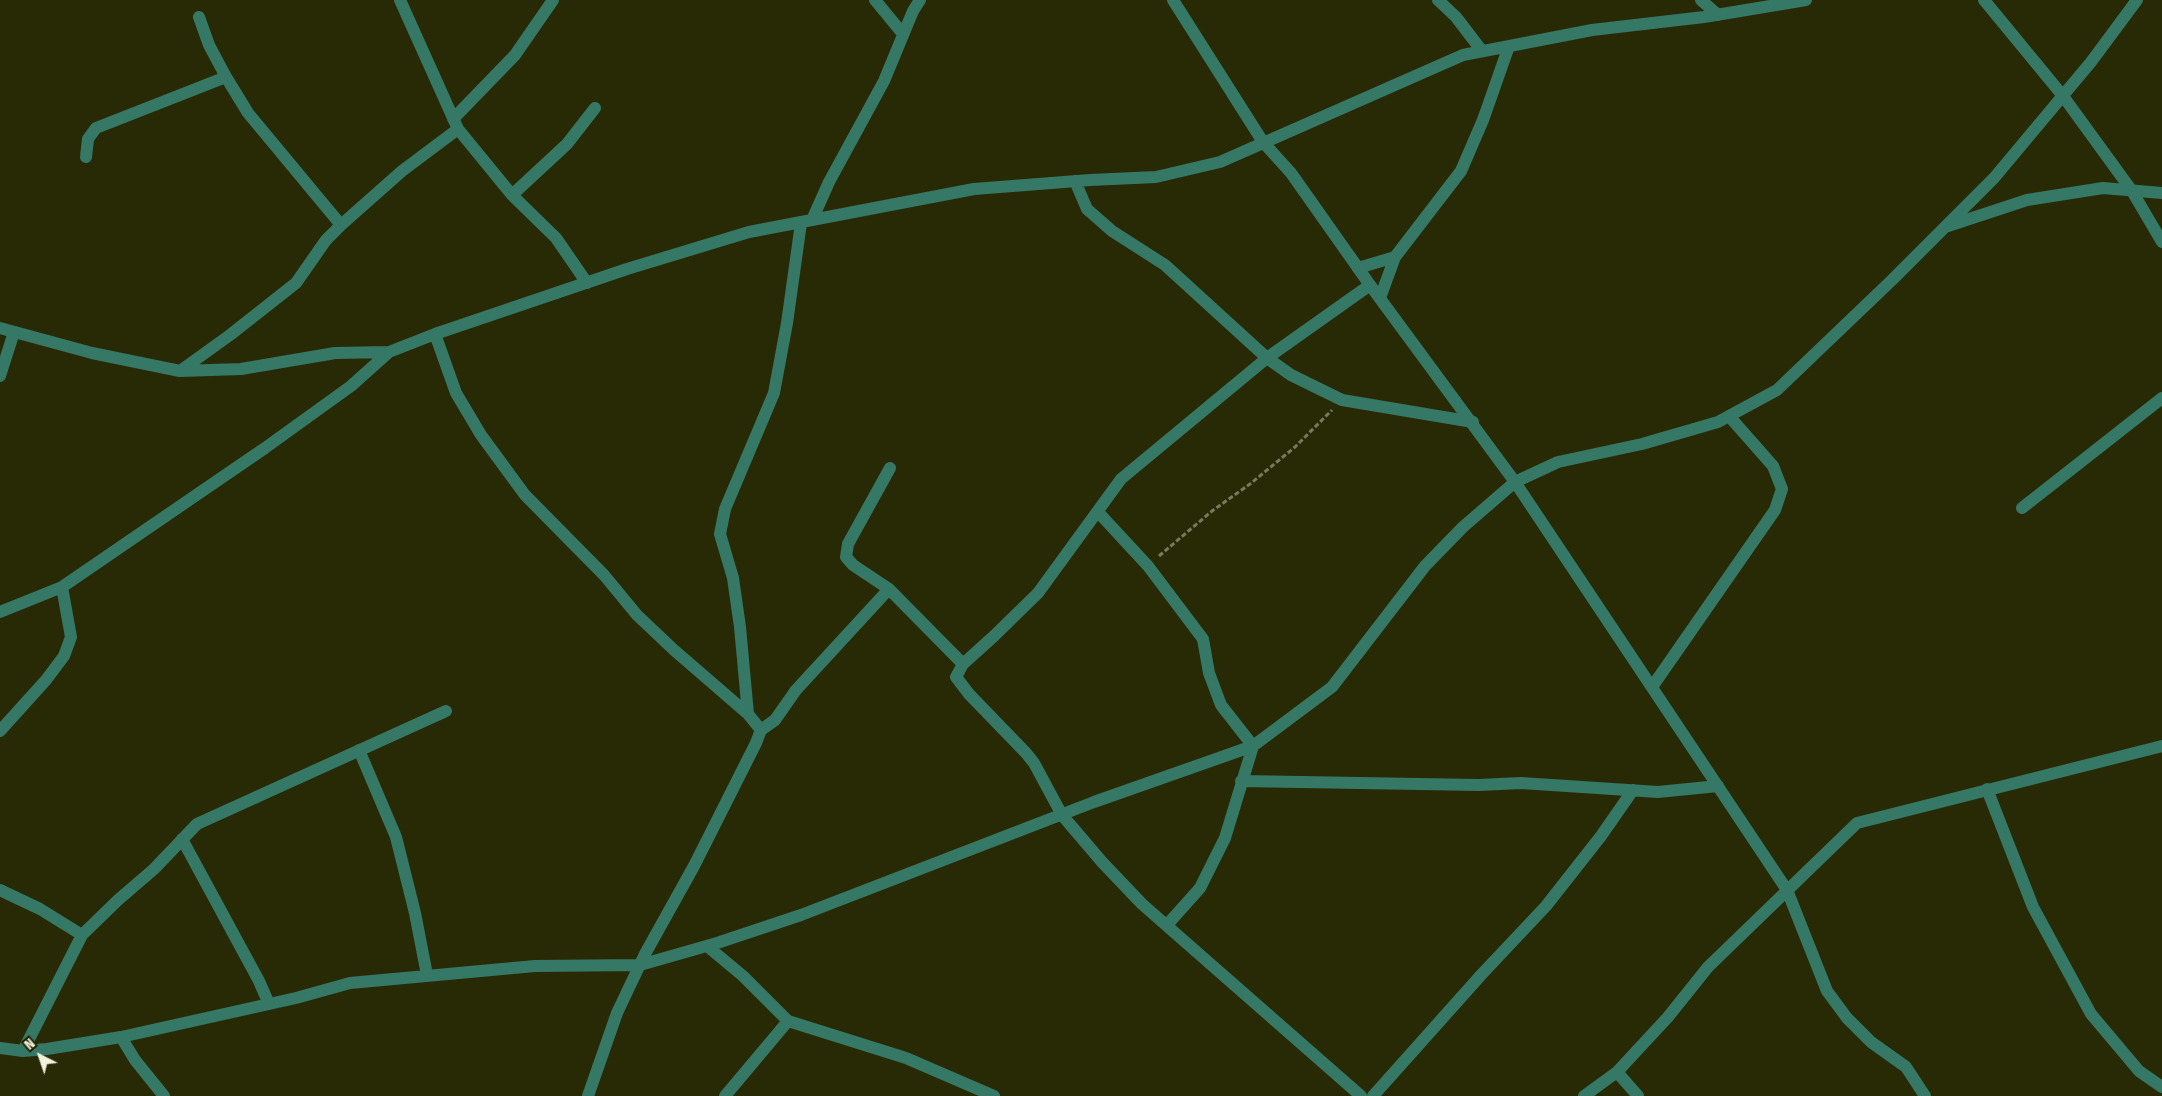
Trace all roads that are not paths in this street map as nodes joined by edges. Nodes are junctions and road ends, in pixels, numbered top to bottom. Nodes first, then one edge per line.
1 (400, 0) edge
2 (553, 0) edge
3 (875, 0) edge
4 (920, 0) edge
5 (1173, 0) edge
6 (1438, 0) edge
7 (1701, 0) edge
8 (1806, 0) edge
9 (1984, 0) edge
10 (2137, 0) edge
11 (1718, 15) junction
12 (199, 17) dead end
13 (903, 34) junction
14 (1509, 46) junction
15 (1482, 51) junction
16 (226, 77) junction
17 (2063, 96) junction
18 (595, 108) dead end
19 (455, 124) junction
20 (1262, 142) junction
21 (86, 157) dead end
22 (1075, 181) junction
23 (2132, 191) junction
24 (2162, 193) edge
25 (512, 195) junction
26 (806, 222) junction
27 (341, 225) junction
28 (1946, 227) junction
29 (2162, 242) edge
30 (1395, 257) junction
31 (1358, 268) junction
32 (587, 283) junction
33 (1370, 285) junction
34 (1380, 298) junction
35 (0, 328) edge
36 (14, 332) junction
37 (435, 334) junction
38 (388, 352) junction
39 (1267, 358) junction
40 (180, 371) junction
41 (0, 376) edge
42 (2162, 398) edge
43 (1730, 416) junction
44 (1473, 422) junction
45 (890, 468) dead end
46 (1515, 482) junction
47 (2022, 508) dead end
48 (1098, 512) junction
49 (62, 587) junction
50 (889, 589) junction
51 (0, 612) edge
52 (963, 664) junction
53 (1652, 687) junction
54 (446, 711) dead end
55 (748, 714) junction
56 (760, 730) junction
57 (0, 731) edge
58 (1253, 746) junction
59 (2162, 746) edge
60 (359, 750) junction
61 (1241, 781) junction
62 (1718, 786) junction
63 (1987, 789) junction
64 (1633, 790) junction
65 (1062, 815) junction
66 (182, 839) junction
67 (0, 890) edge
68 (1787, 890) junction
69 (1167, 925) junction
70 (82, 935) junction
71 (707, 946) junction
72 (640, 965) junction
73 (427, 975) junction
74 (269, 1004) junction
75 (788, 1021) junction
76 (121, 1036) junction
77 (0, 1048) edge
78 (23, 1051) junction
79 (1617, 1072) junction
80 (2162, 1087) edge
81 (164, 1096) edge
82 (588, 1096) edge
83 (725, 1096) edge
84 (994, 1096) edge
85 (1361, 1096) edge
86 (1373, 1096) edge
87 (1584, 1096) edge
88 (1638, 1096) edge
89 (1925, 1096) edge

1 - 19 street
2 - 19 street
3 - 13 street
4 - 13 street
5 - 20 street
6 - 15 street
7 - 11 street
8 - 11 street
9 - 17 street
10 - 17 street
11 - 14 street
12 - 16 street
13 - 26 street
14 - 15 street
14 - 30 street
15 - 20 street
16 - 21 street
16 - 27 street
17 - 23 street
17 - 28 street
18 - 25 street
19 - 25 street
19 - 27 street
20 - 22 street
20 - 31 street
22 - 26 street
22 - 39 street
23 - 24 street
23 - 28 street
23 - 29 street
25 - 32 street
26 - 32 street
26 - 55 street
27 - 40 street
28 - 43 street
30 - 31 street
30 - 34 street
31 - 33 street
32 - 37 street
33 - 34 street
33 - 39 street
34 - 44 street
35 - 36 street
36 - 40 street
36 - 41 street
37 - 38 street
37 - 55 street
38 - 40 street
38 - 49 street
39 - 44 street
39 - 48 street
42 - 47 street
43 - 46 street
43 - 53 street
44 - 46 street
45 - 50 street
46 - 53 street
46 - 58 street
48 - 52 street
48 - 58 street
49 - 51 street
49 - 57 street
50 - 52 street
50 - 56 street
52 - 65 street
53 - 62 street
54 - 60 street
55 - 56 street
56 - 72 street
58 - 61 street
58 - 65 street
59 - 63 street
60 - 66 street
60 - 73 street
61 - 64 street
61 - 69 street
62 - 64 street
62 - 68 street
63 - 68 street
63 - 80 street
64 - 86 street
65 - 69 street
65 - 71 street
66 - 70 street
66 - 74 street
67 - 70 street
68 - 79 street
68 - 89 street
69 - 85 street
70 - 78 street
71 - 72 street
71 - 75 street
72 - 73 street
72 - 82 street
73 - 74 street
74 - 76 street
75 - 83 street
75 - 84 street
76 - 78 street
76 - 81 street
77 - 78 street
79 - 87 street
79 - 88 street

